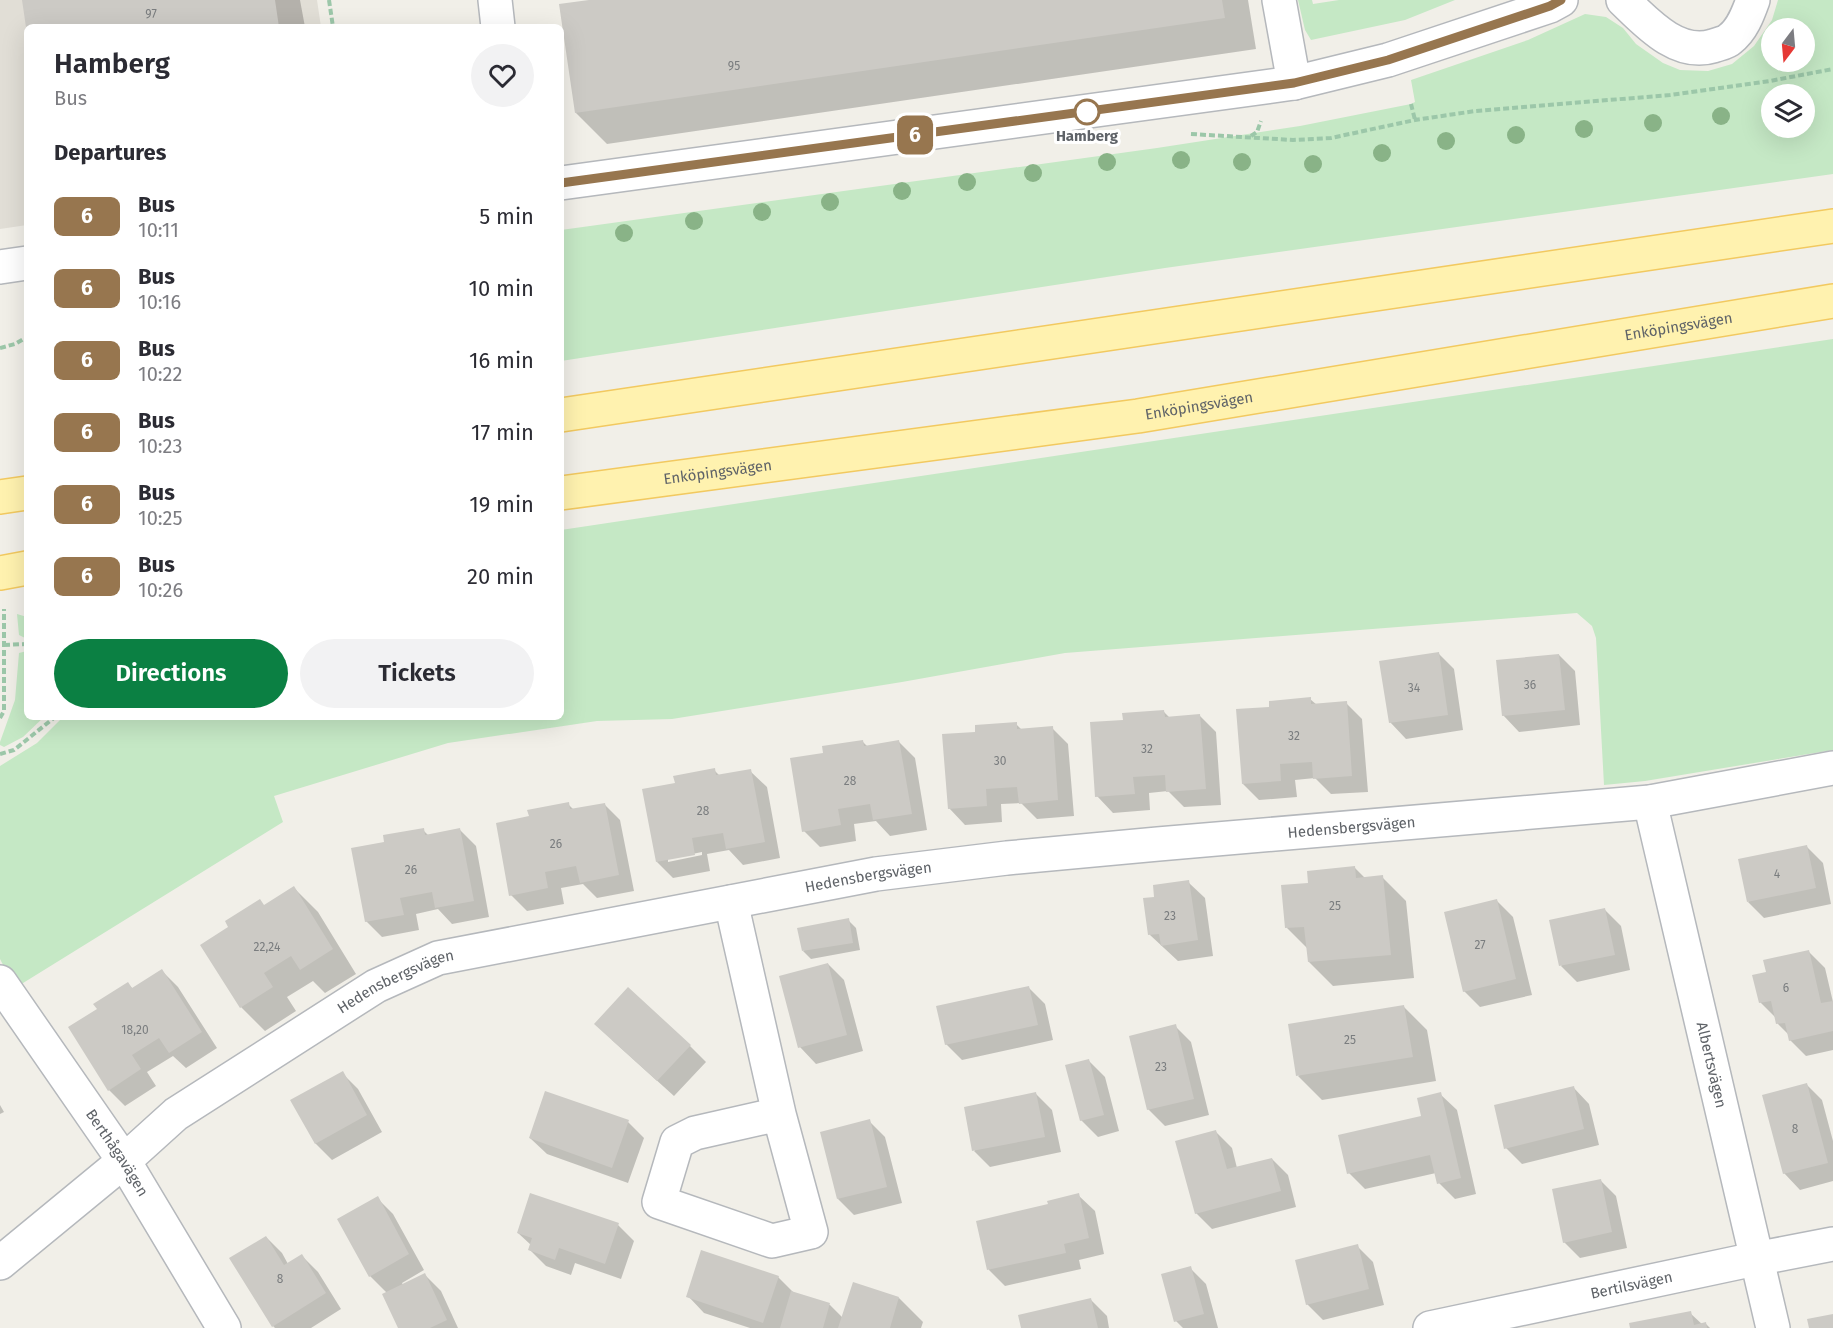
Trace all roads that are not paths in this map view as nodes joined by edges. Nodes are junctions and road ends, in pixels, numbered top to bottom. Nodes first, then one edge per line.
1 (495, 0) edge
2 (1279, 0) edge
3 (1561, 0) edge
4 (1623, 0) edge
5 (1753, 0) edge
6 (498, 24) edge
7 (1294, 83) junction
8 (564, 183) edge
9 (1833, 226) edge
10 (24, 263) edge
11 (0, 267) edge
12 (1833, 301) edge
13 (564, 415) edge
14 (24, 493) edge
15 (564, 493) edge
16 (0, 497) edge
17 (24, 569) edge
18 (0, 573) edge
19 (1833, 768) edge
20 (1650, 802) junction
21 (731, 902) junction
22 (0, 982) edge
23 (779, 1113) junction
24 (124, 1161) junction
25 (1833, 1244) edge
26 (1755, 1259) junction
27 (0, 1263) edge
28 (224, 1328) edge
29 (1430, 1328) edge
30 (1773, 1328) edge

1 - 6 street
2 - 7 street
3 - 7 street
4 - 5 street
7 - 8 street
9 - 13 main road
10 - 11 street
12 - 15 main road, Enköpingsvägen
14 - 16 main road
17 - 18 main road
19 - 20 street, Hedensbergsvägen
20 - 21 street, Hedensbergsvägen
20 - 26 street, Albertsvägen
21 - 23 street
21 - 24 street, Hedensbergsvägen
22 - 24 street, Berthågavägen
23 - 23 street
24 - 27 street, Hedensbergsvägen
24 - 28 street, Berthågavägen
25 - 26 street, Bertilsvägen
26 - 29 street, Bertilsvägen
26 - 30 street, Albertsvägen

